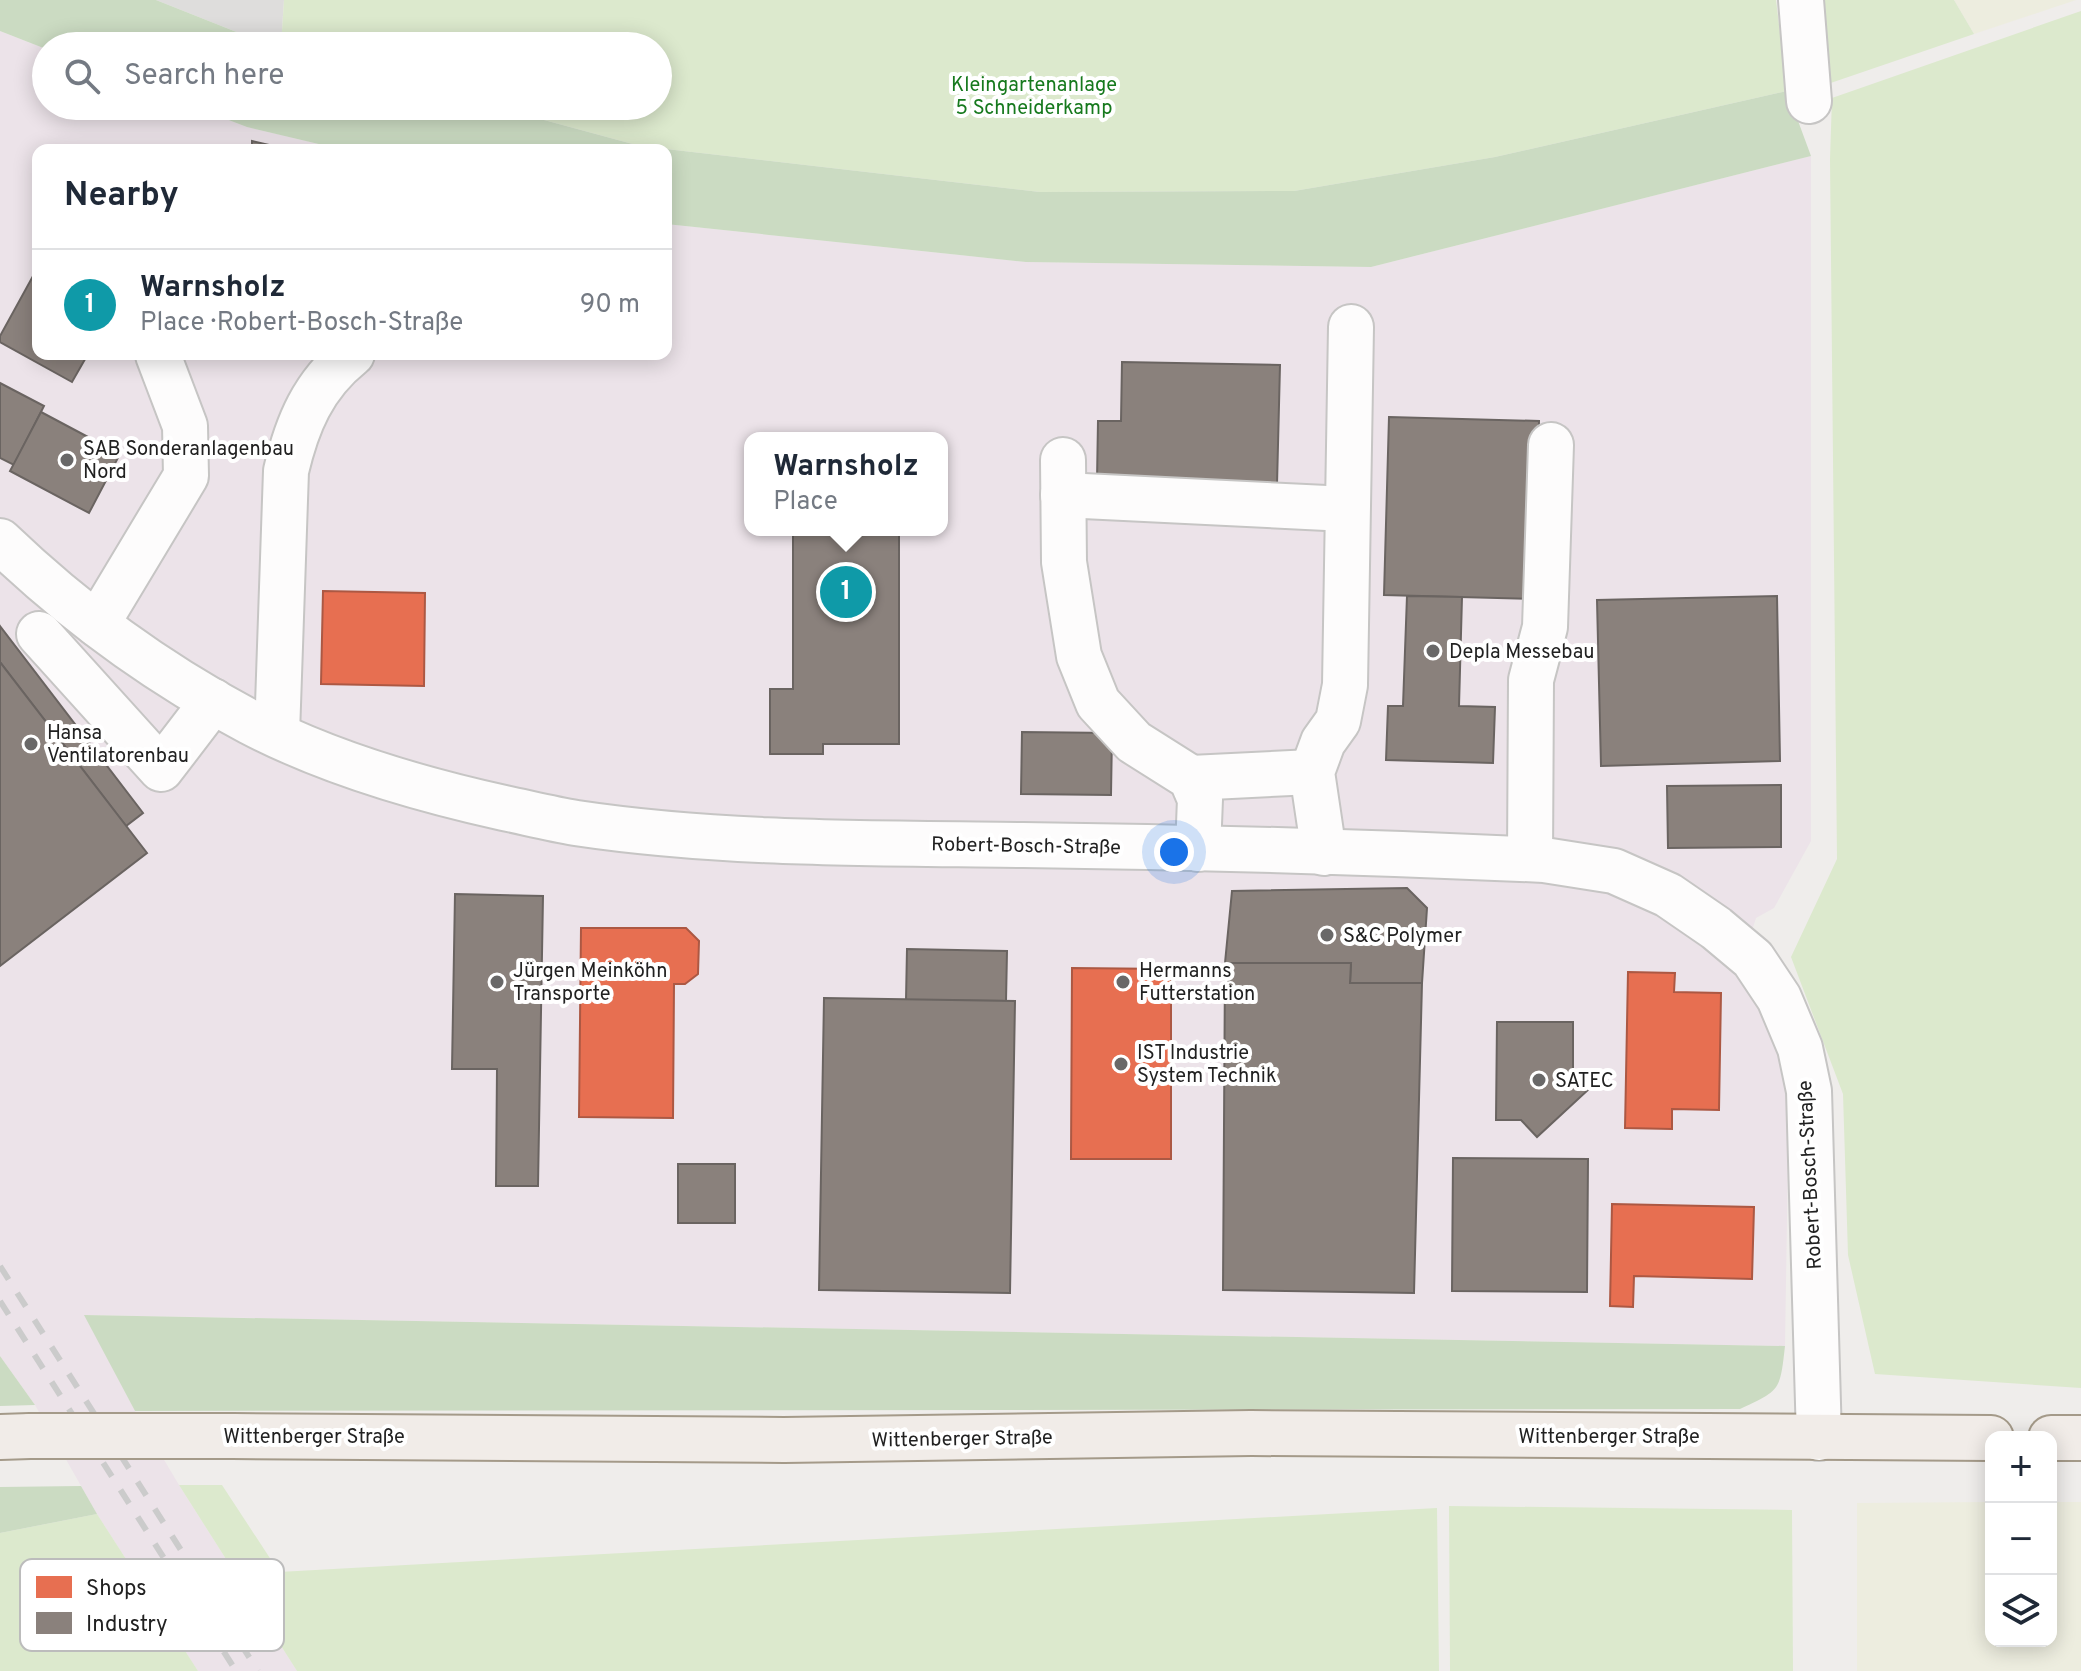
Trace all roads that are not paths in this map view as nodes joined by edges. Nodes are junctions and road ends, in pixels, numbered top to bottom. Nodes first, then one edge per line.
1 (1801, 0) edge
2 (1809, 101) dead end
3 (1351, 327) dead end
4 (160, 360) edge
5 (344, 360) edge
6 (1551, 445) dead end
7 (1347, 509) junction
8 (0, 541) edge
9 (97, 624) junction
10 (39, 634) dead end
11 (213, 701) junction
12 (277, 734) junction
13 (1312, 772) junction
14 (1191, 778) junction
15 (1198, 849) junction
16 (1324, 853) junction
17 (1530, 859) junction
18 (15, 1436) edge
19 (1819, 1438) junction
20 (1985, 1438) edge
21 (2057, 1438) edge
22 (2081, 1438) edge

1 - 2 street
3 - 7 street
4 - 9 street
5 - 12 street
6 - 17 street
7 - 13 street
7 - 14 street
8 - 9 street, Robert-Bosch-Straße
9 - 11 street, Robert-Bosch-Straße
10 - 11 street
11 - 12 street, Robert-Bosch-Straße
12 - 15 street, Robert-Bosch-Straße
13 - 14 street
13 - 16 street
14 - 15 street
15 - 16 street, Robert-Bosch-Straße
16 - 17 street, Robert-Bosch-Straße
17 - 19 street, Robert-Bosch-Straße
18 - 19 main road, Wittenberger Straße, bridge
19 - 20 main road, Wittenberger Straße
21 - 22 main road

